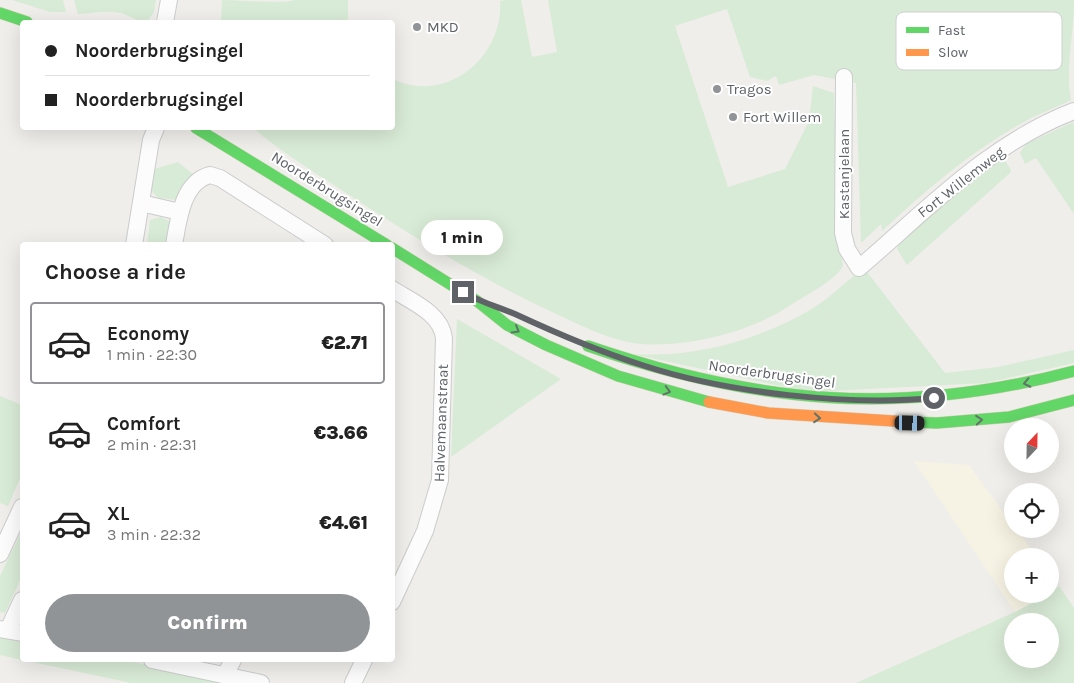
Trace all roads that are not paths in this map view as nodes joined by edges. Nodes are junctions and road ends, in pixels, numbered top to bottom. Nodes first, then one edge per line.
1 (169, 0) edge
2 (0, 13) edge
3 (21, 20) edge
4 (166, 20) edge
5 (844, 77) dead end
6 (1074, 111) edge
7 (155, 130) edge
8 (199, 130) edge
9 (228, 134) dead end
10 (250, 159) junction
11 (141, 203) junction
12 (180, 212) junction
13 (134, 242) edge
14 (175, 242) edge
15 (319, 242) edge
16 (382, 242) edge
17 (395, 250) edge
18 (859, 268) joint
19 (395, 291) edge
20 (477, 301) junction
21 (514, 314) dead end
22 (577, 342) dead end
23 (1074, 371) edge
24 (1074, 400) edge
25 (20, 511) edge
26 (0, 554) edge
27 (395, 595) edge
28 (20, 605) edge
29 (10, 631) edge
30 (162, 662) edge
31 (231, 662) edge
32 (363, 662) edge
33 (225, 675) junction
34 (260, 683) edge
35 (353, 683) edge

1 - 4 street
2 - 3 main road
5 - 18 street, Kastanjelaan
6 - 18 street, Fort Willemweg
7 - 11 street
8 - 10 main road, Noorderbrugsingel
9 - 10 main road, Noorderbrugsingel
10 - 16 main road, Noorderbrugsingel
11 - 12 street
11 - 13 street
12 - 14 street
12 - 15 street
17 - 20 main road
19 - 27 street, Halvemaanstraat
20 - 21 main road
20 -> 24 main road
23 -> 22 main road, Noorderbrugsingel
25 - 26 street
28 - 29 street
30 - 33 street
31 - 33 street
32 - 35 street
33 - 34 street

